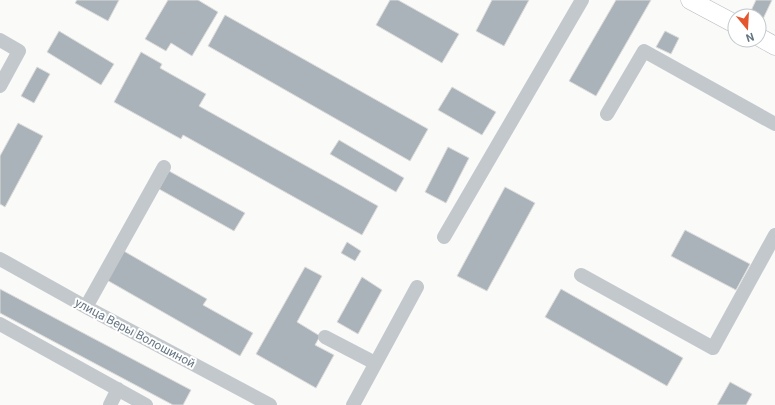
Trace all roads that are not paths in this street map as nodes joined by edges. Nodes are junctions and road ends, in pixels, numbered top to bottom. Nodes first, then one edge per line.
1 (582, 0) edge
2 (690, 0) edge
3 (727, 20) edge
4 (0, 40) edge
5 (0, 86) edge
6 (607, 114) dead end
7 (775, 124) edge
8 (164, 167) dead end
9 (775, 235) edge
10 (444, 237) dead end
11 (0, 259) edge
12 (581, 275) dead end
13 (417, 287) dead end
14 (86, 307) junction
15 (0, 324) edge
16 (325, 337) dead end
17 (375, 363) junction
18 (118, 389) junction
19 (261, 403) edge
20 (110, 405) edge
21 (146, 405) edge
22 (352, 405) edge

1 - 10 street
2 - 3 main road
4 - 5 street
6 - 7 street
8 - 14 street
9 - 12 street
11 - 14 street, улица Веры Волошиной
13 - 17 street
14 - 19 street, улица Веры Волошиной
15 - 18 street
16 - 17 street
17 - 22 street
18 - 20 street
18 - 21 street

